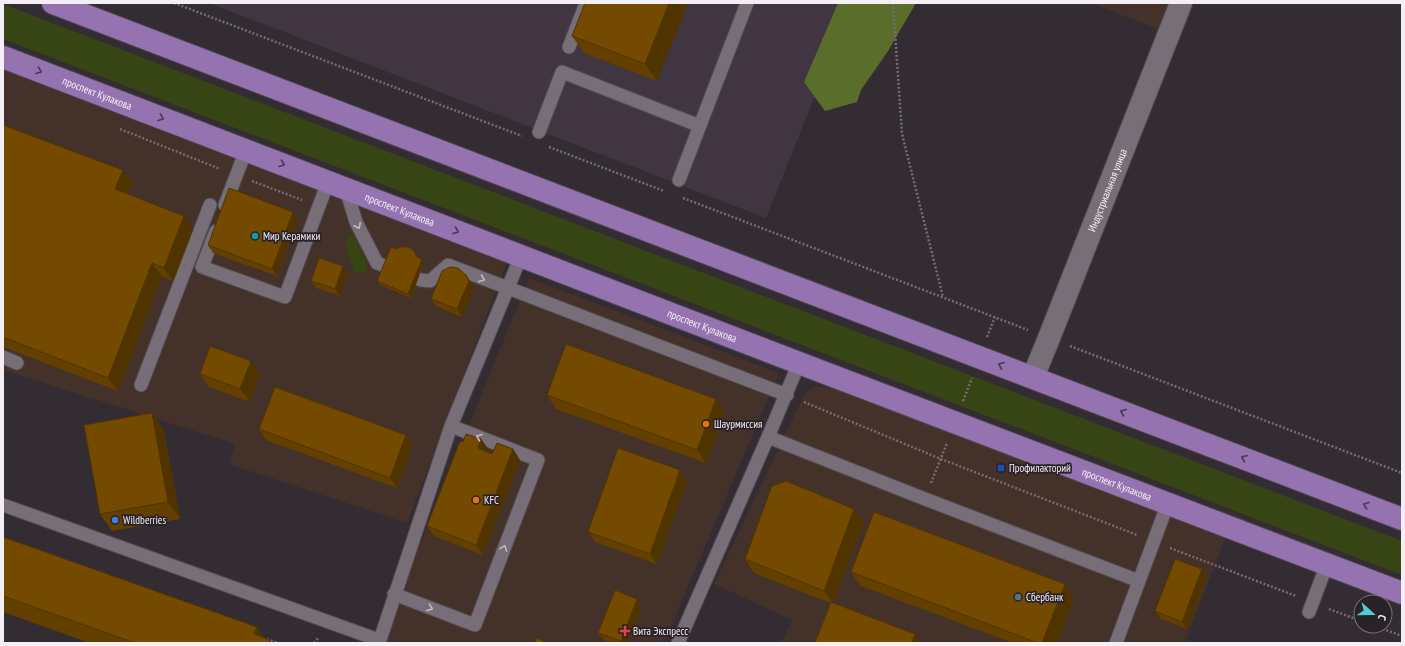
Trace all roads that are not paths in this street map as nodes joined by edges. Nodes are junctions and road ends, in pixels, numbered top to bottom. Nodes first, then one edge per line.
1 (53, 3) edge
2 (586, 3) edge
3 (747, 3) edge
4 (1181, 3) edge
5 (569, 48) dead end
6 (3, 57) edge
7 (700, 126) junction
8 (540, 132) dead end
9 (246, 150) junction
10 (680, 180) dead end
11 (337, 186) junction
12 (210, 205) dead end
13 (521, 256) junction
14 (508, 290) junction
15 (3, 357) edge
16 (17, 363) edge
17 (799, 363) junction
18 (1033, 377) junction
19 (141, 385) dead end
20 (787, 395) junction
21 (451, 426) junction
22 (768, 438) junction
23 (1168, 503) junction
24 (3, 505) edge
25 (1402, 518) edge
26 (1327, 564) junction
27 (1139, 581) junction
28 (1402, 593) edge
29 (394, 594) junction
30 (1311, 607) road end
31 (379, 641) edge
32 (678, 643) edge
33 (1116, 643) edge

18 -> 1 main road
2 - 5 lane
3 - 7 lane
4 - 18 street, Индустриальная улица
6 -> 9 main road, проспект Кулакова
7 - 8 lane
7 - 10 lane
9 -> 11 main road, проспект Кулакова
9 - 11 lane
11 -> 13 main road, проспект Кулакова
11 -> 14 lane
12 - 19 lane
13 - 14 lane
13 - 17 main road, проспект Кулакова
14 - 20 lane
14 - 21 lane
15 - 16 lane
17 - 20 lane
17 - 23 main road, проспект Кулакова
25 -> 18 main road
20 - 22 lane
21 - 29 lane
29 -> 21 lane
22 - 27 lane
22 - 32 lane
23 - 26 main road, проспект Кулакова
23 - 27 lane
24 - 31 lane
26 - 28 main road, проспект Кулакова
26 - 30 lane
27 - 33 lane
29 - 31 lane

